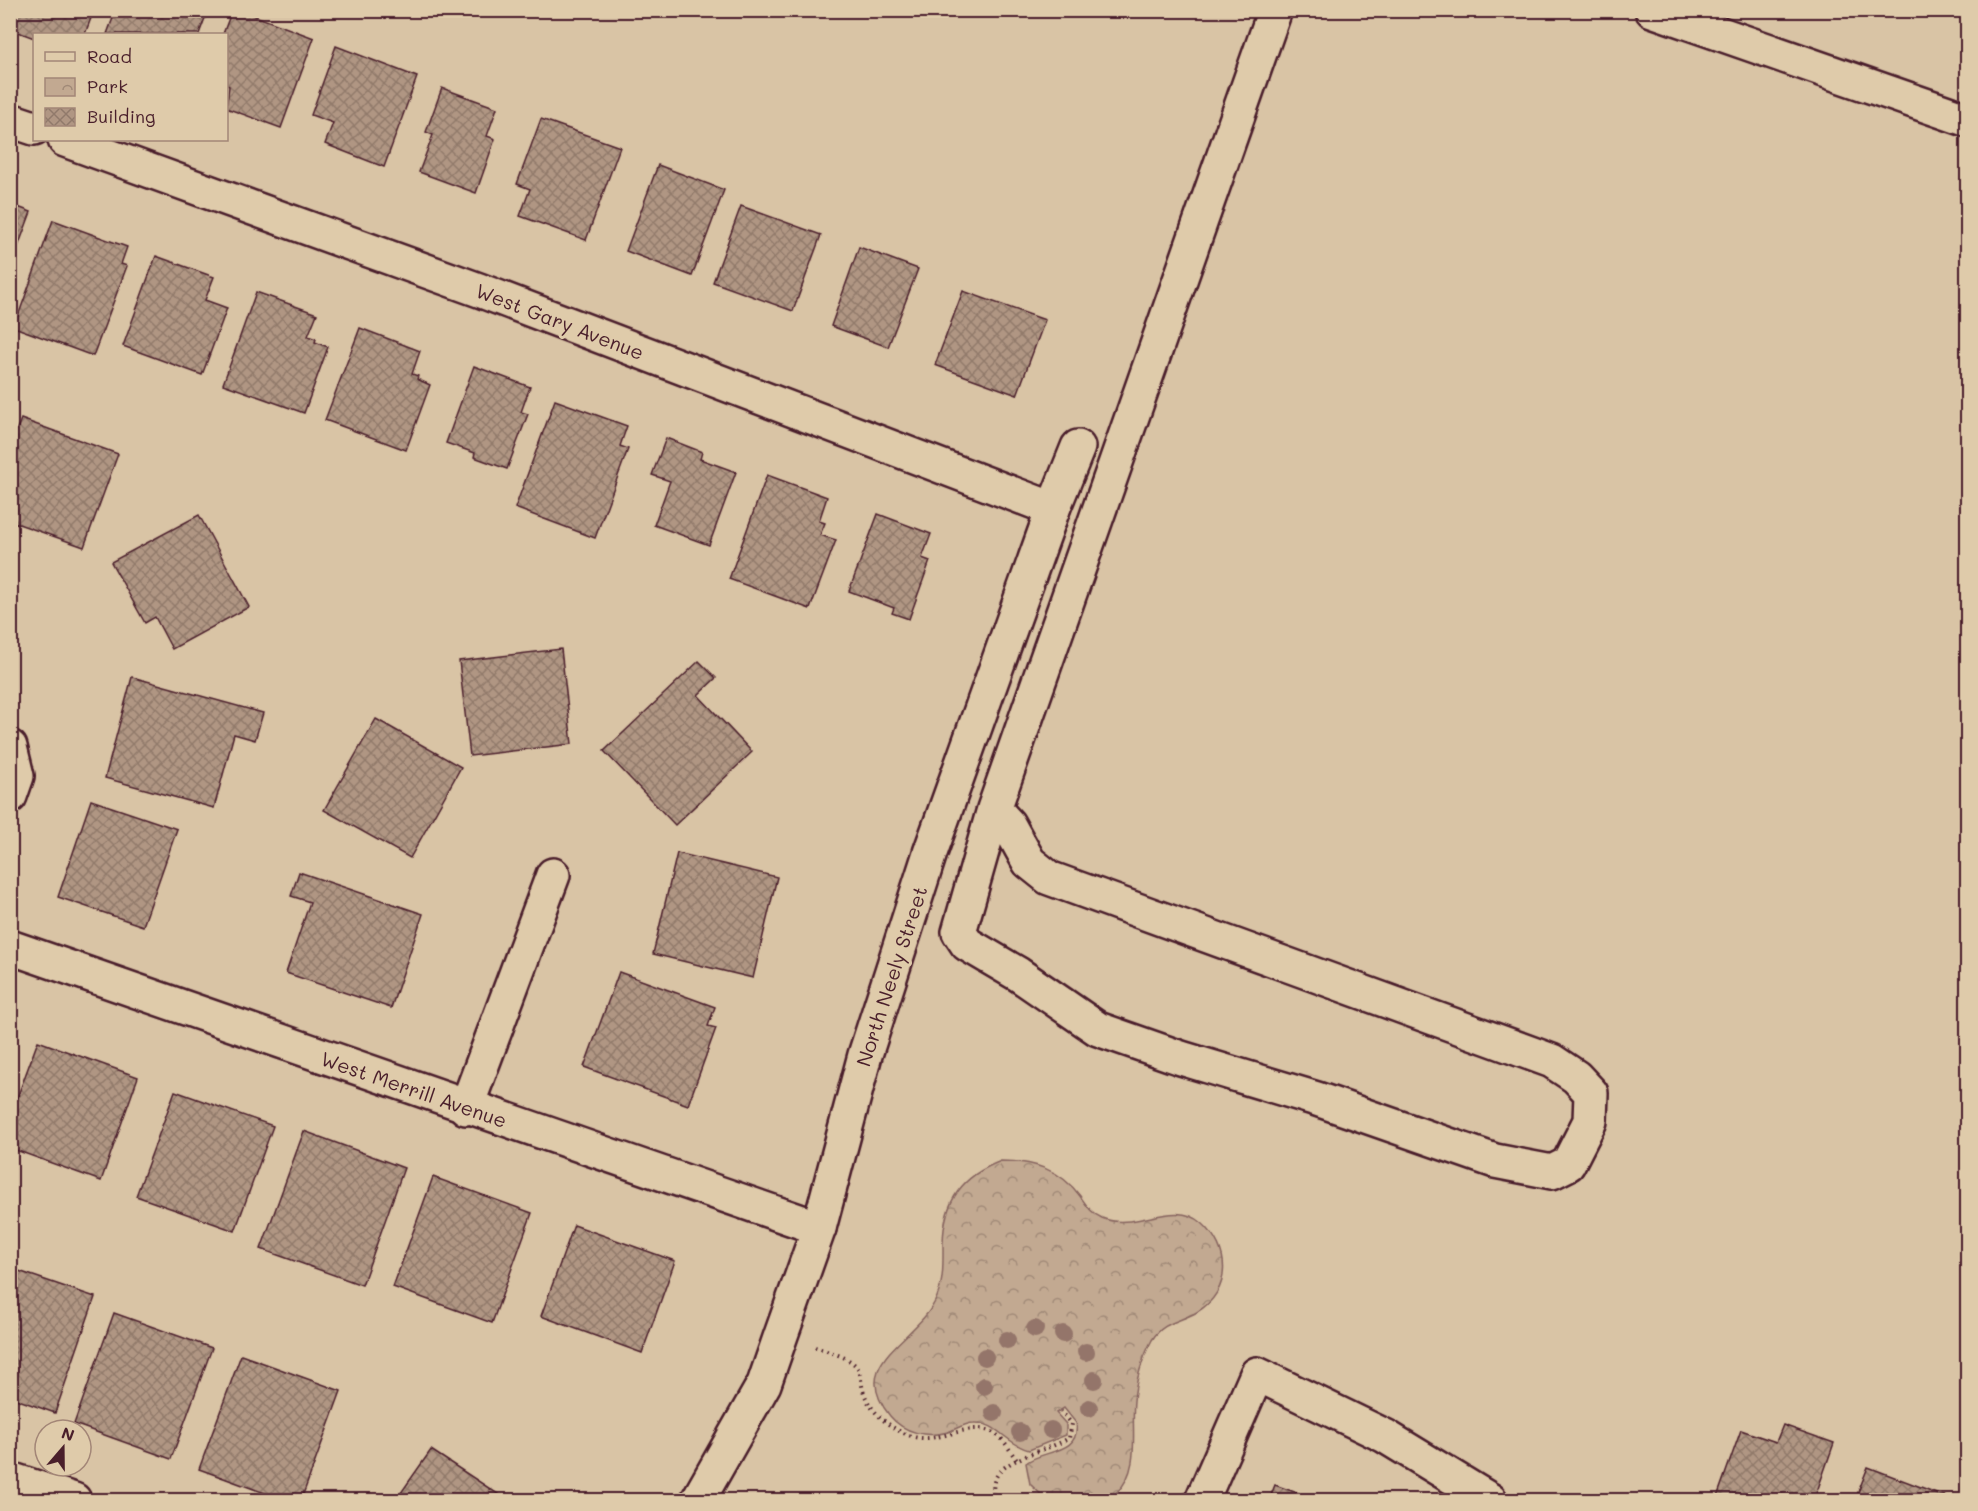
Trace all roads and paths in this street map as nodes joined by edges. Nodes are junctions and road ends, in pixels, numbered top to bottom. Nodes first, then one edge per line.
1 (1275, 10) edge
2 (1652, 10) edge
3 (10, 120) edge
4 (1968, 120) edge
5 (33, 128) edge
6 (68, 141) edge
7 (1078, 447) dead end
8 (1053, 509) junction
9 (10, 747) edge
10 (10, 796) edge
11 (994, 809) junction
12 (553, 875) dead end
13 (10, 947) edge
14 (466, 1107) junction
15 (819, 1228) junction
16 (781, 1335) junction
17 (1061, 1411) dead end
18 (1017, 1460) junction
19 (10, 1479) edge
20 (74, 1500) edge
21 (698, 1500) edge
22 (993, 1500) edge
23 (1202, 1500) edge
24 (1491, 1500) edge

1 - 11 street
2 - 4 street
3 - 5 street
6 - 8 street, West Gary Avenue
7 - 8 street, North Neely Street
8 - 15 street, North Neely Street
9 - 10 street
11 - 11 street
12 - 14 street
13 - 14 street, West Merrill Avenue
14 - 15 street, West Merrill Avenue
15 - 16 street, North Neely Street
16 - 18 path
16 - 21 street, North Neely Street
17 - 18 path
18 - 22 path
19 - 20 street
23 - 24 street

